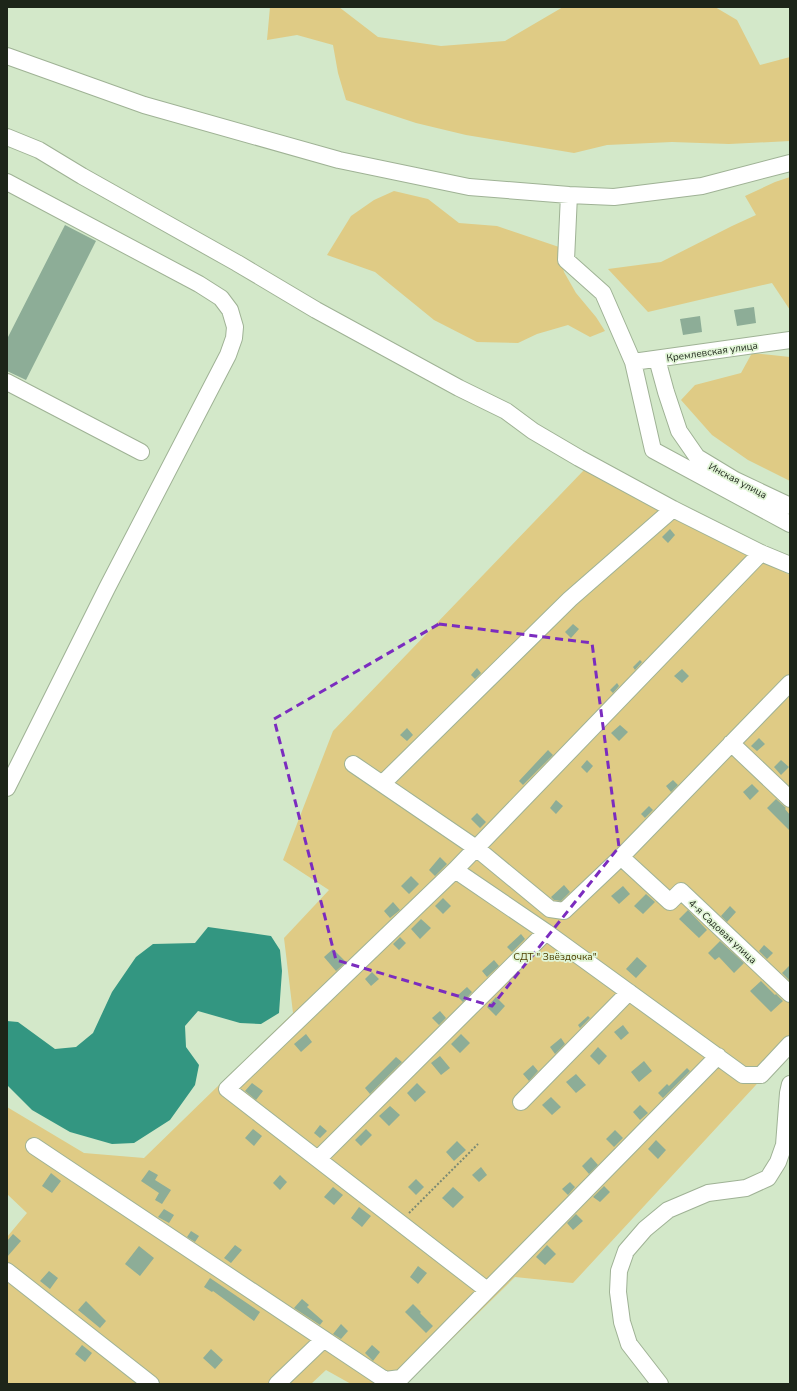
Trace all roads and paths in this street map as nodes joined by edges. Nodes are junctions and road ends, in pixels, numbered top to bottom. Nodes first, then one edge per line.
1 (7, 56) edge
2 (7, 137) edge
3 (790, 163) edge
4 (7, 182) edge
5 (569, 195) junction
6 (789, 340) edge
7 (657, 359) junction
8 (633, 362) junction
9 (7, 382) edge
10 (142, 452) dead end
11 (790, 506) edge
12 (673, 508) junction
13 (790, 524) edge
14 (761, 553) junction
15 (790, 565) edge
16 (790, 683) edge
17 (731, 743) junction
18 (353, 764) dead end
19 (382, 784) junction
20 (7, 788) edge
21 (790, 799) edge
22 (476, 848) junction
23 (621, 857) junction
24 (455, 870) junction
25 (546, 932) junction
26 (630, 992) junction
27 (790, 994) edge
28 (790, 1044) edge
29 (718, 1056) junction
30 (790, 1084) edge
31 (521, 1102) dead end
32 (478, 1144) dead end
33 (34, 1146) dead end
34 (318, 1159) junction
35 (400, 1222) junction
36 (7, 1271) edge
37 (487, 1290) junction
38 (324, 1339) junction
39 (152, 1384) edge
40 (277, 1384) edge
41 (660, 1384) edge

1 - 5 street
2 - 12 street
3 - 5 street
4 - 20 street
5 - 8 street
6 - 7 street, Кремлевская улица
7 - 8 street, Кремлевская улица
7 - 11 street, Инская улица
8 - 13 street
9 - 10 street
12 - 14 street
12 - 19 street
14 - 15 street
14 - 22 street
16 - 17 street
17 - 21 street
17 - 23 street
18 - 19 street
19 - 22 street
22 - 23 street
22 - 24 street
23 - 27 street, 4-я Садовая улица
24 - 25 street
24 - 34 street
25 - 26 street
25 - 34 street
26 - 29 street
26 - 31 street
28 - 29 street
29 - 37 street
30 - 41 street
32 - 35 path
33 - 38 street
34 - 35 street
35 - 37 street
36 - 39 street
37 - 38 street
38 - 40 street

